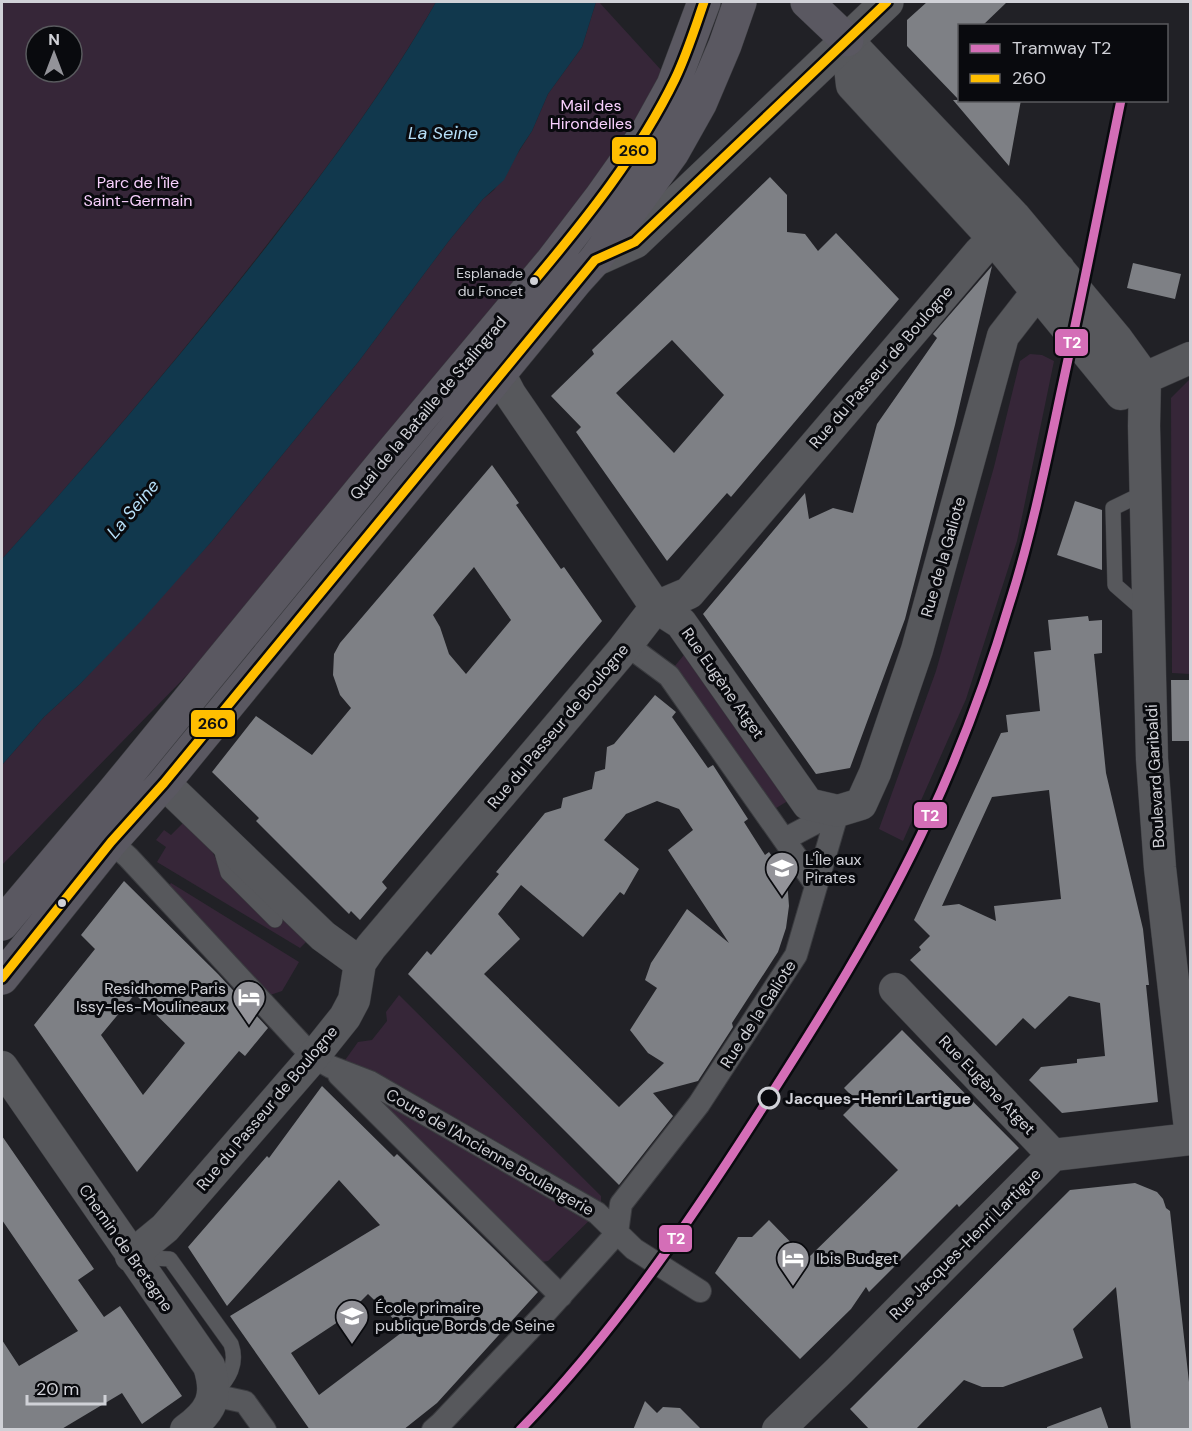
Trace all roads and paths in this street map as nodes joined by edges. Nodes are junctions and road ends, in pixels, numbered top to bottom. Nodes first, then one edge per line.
1 (704, 2) edge
2 (740, 2) edge
3 (807, 2) edge
4 (887, 2) edge
5 (847, 40) junction
6 (1015, 217) junction
7 (993, 238) junction
8 (595, 260) junction
9 (1059, 269) junction
10 (1038, 291) junction
11 (1191, 358) edge
12 (500, 375) junction
13 (1133, 386) junction
14 (656, 607) junction
15 (627, 645) junction
16 (167, 726) junction
17 (164, 783) junction
18 (114, 791) junction
19 (838, 811) junction
20 (216, 833) junction
21 (785, 839) junction
22 (111, 842) junction
23 (816, 885) junction
24 (275, 920) dead end
25 (10, 938) edge
26 (360, 963) junction
27 (2, 978) edge
28 (895, 989) dead end
29 (322, 1062) junction
30 (2, 1067) edge
31 (1191, 1129) edge
32 (1191, 1139) edge
33 (1053, 1155) junction
34 (617, 1233) junction
35 (131, 1256) junction
36 (700, 1291) dead end
37 (561, 1296) junction
38 (213, 1395) junction
39 (186, 1430) edge
40 (265, 1430) edge
41 (433, 1430) edge
42 (778, 1430) edge

1 - 16 main road, Quai de la Bataille de Stalingrad
2 - 8 main road, Quai de la Bataille de Stalingrad
3 - 5 main road
4 - 5 street
5 - 6 street
5 - 7 street
5 - 8 street
6 - 7 street, Rue du Passeur de Boulogne
6 - 9 street
7 - 10 street
7 - 14 street, Rue du Passeur de Boulogne
8 - 12 main road, Quai de la Bataille de Stalingrad
9 - 10 street, Rue de la Galiote
9 - 13 street
10 - 13 street
10 - 19 street, Rue de la Galiote
11 - 13 street
12 - 14 street, Rue Eugène Atget
12 - 17 main road, Quai de la Bataille de Stalingrad
13 - 31 street, Boulevard Garibaldi
14 - 15 street, Rue du Passeur de Boulogne
14 - 19 street, Rue Eugène Atget
15 - 21 street
15 - 26 street, Rue du Passeur de Boulogne
16 - 17 main road
16 - 18 main road, Quai de la Bataille de Stalingrad
17 - 18 main road
17 - 20 street
17 - 22 main road, Quai de la Bataille de Stalingrad
18 - 25 main road, Quai de la Bataille de Stalingrad
19 - 21 street
19 - 23 street, Rue de la Galiote
20 - 24 lane
20 - 26 street
21 - 23 street
22 - 25 main road, Quai de la Bataille de Stalingrad
22 - 29 street, Cours de l'Ancienne Boulangerie
23 - 34 street, Rue de la Galiote
25 - 27 main road, Quai de la Bataille de Stalingrad
26 - 29 street, Rue du Passeur de Boulogne
28 - 33 street, Rue Eugène Atget
29 - 34 street, Cours de l'Ancienne Boulangerie
29 - 35 street, Rue du Passeur de Boulogne
29 - 37 street, Cours de l'Ancienne Boulangerie
30 - 35 street, Chemin de Bretagne
32 - 33 street, Rue Jacques-Henri Lartigue
33 - 42 street, Rue Jacques-Henri Lartigue
34 - 36 street, Cours de l'Ancienne Boulangerie
34 - 37 street
35 - 38 street, Chemin de Bretagne
37 - 41 street
38 - 39 street
38 - 40 street

